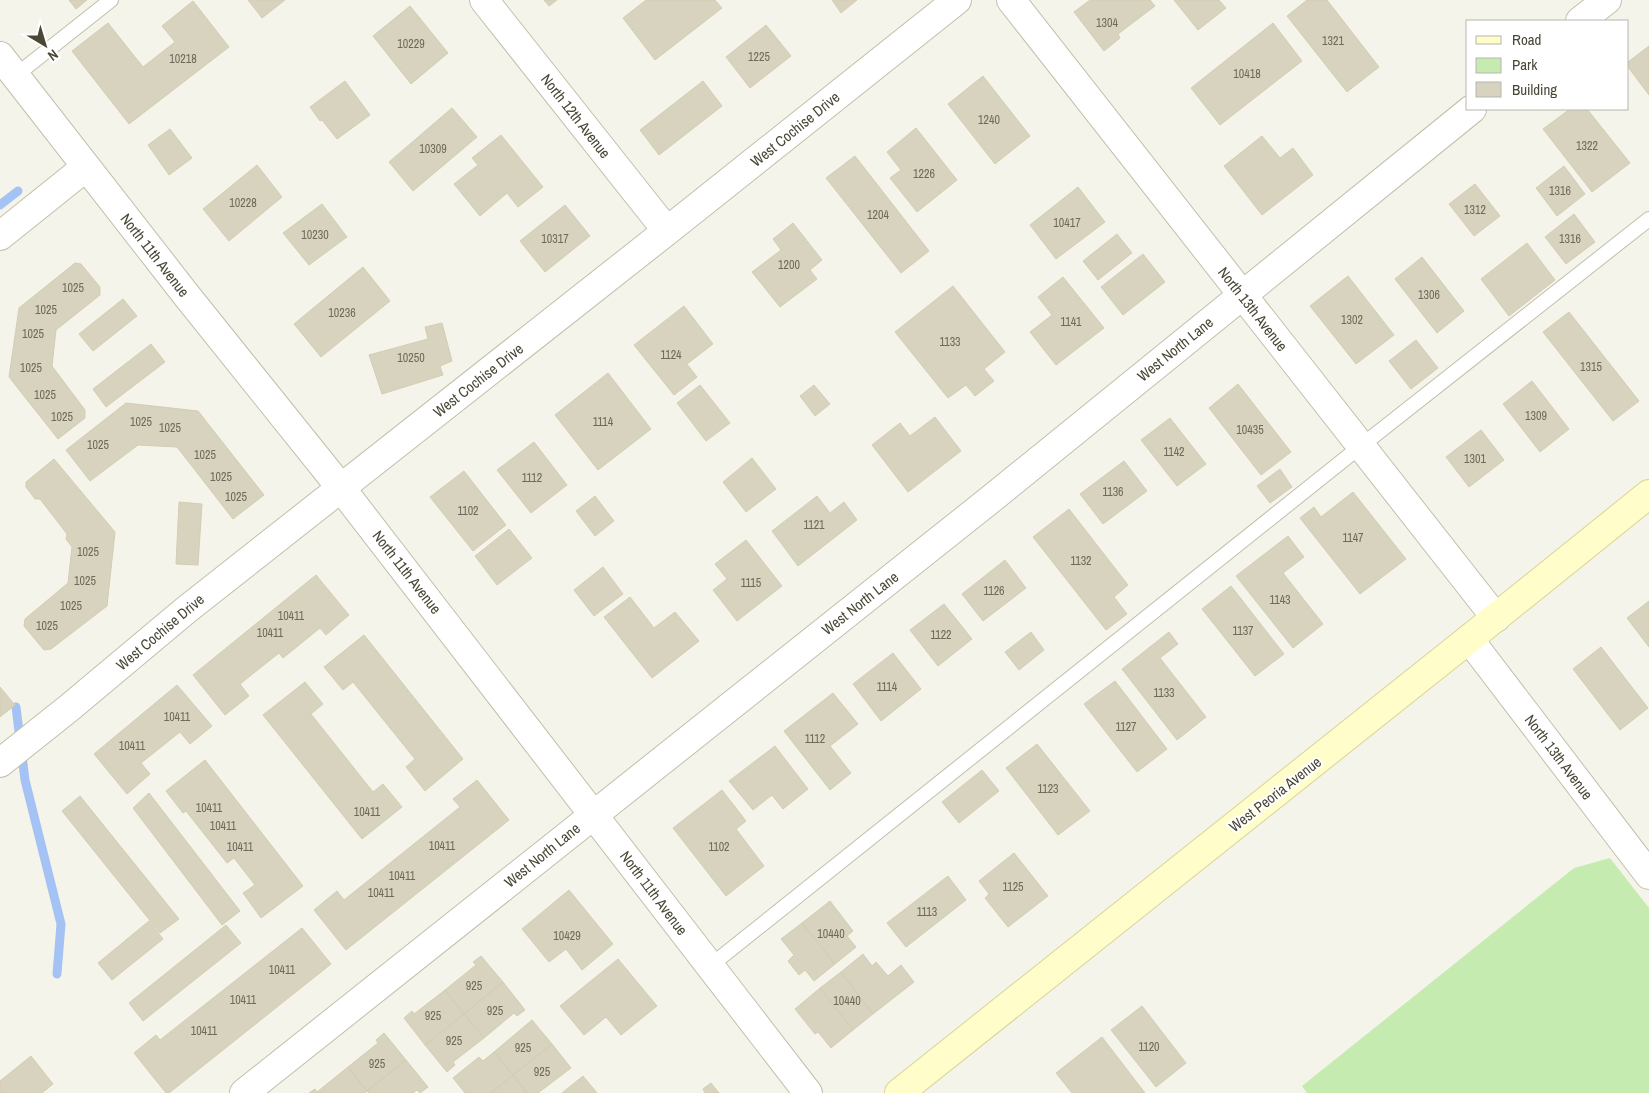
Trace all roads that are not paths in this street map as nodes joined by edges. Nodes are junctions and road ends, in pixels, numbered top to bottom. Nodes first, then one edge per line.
1 (111, 0) edge
2 (484, 0) edge
3 (957, 0) edge
4 (1011, 0) edge
5 (1607, 0) edge
6 (1581, 20) edge
7 (8, 66) edge
8 (1471, 110) edge
9 (86, 167) junction
10 (1649, 219) edge
11 (667, 231) junction
12 (0, 236) edge
13 (1242, 295) junction
14 (1361, 446) junction
15 (341, 488) junction
16 (1649, 494) edge
17 (1496, 618) junction
18 (1470, 640) junction
19 (0, 763) edge
20 (594, 814) junction
21 (1649, 875) edge
22 (710, 966) junction
23 (244, 1093) edge
24 (808, 1093) edge
25 (899, 1093) edge

1 - 7 lane
2 - 11 street, North 12th Avenue
3 - 11 street, West Cochise Drive
4 - 13 street, North 13th Avenue
5 - 6 street
7 - 9 street, North 11th Avenue
8 - 13 street, West North Lane
9 - 12 street
9 - 15 street, North 11th Avenue
10 - 14 lane
11 - 15 street, West Cochise Drive
13 - 14 street, North 13th Avenue
13 - 20 street, West North Lane
14 - 17 street, North 13th Avenue
14 - 22 lane
15 - 19 street, West Cochise Drive
15 - 20 street, North 11th Avenue
16 - 17 main road, West Peoria Avenue
17 - 18 main road, West Peoria Avenue
18 - 21 street, North 13th Avenue
18 - 25 main road, West Peoria Avenue
20 - 22 street, North 11th Avenue
20 - 23 street, West North Lane
22 - 24 street, North 11th Avenue

